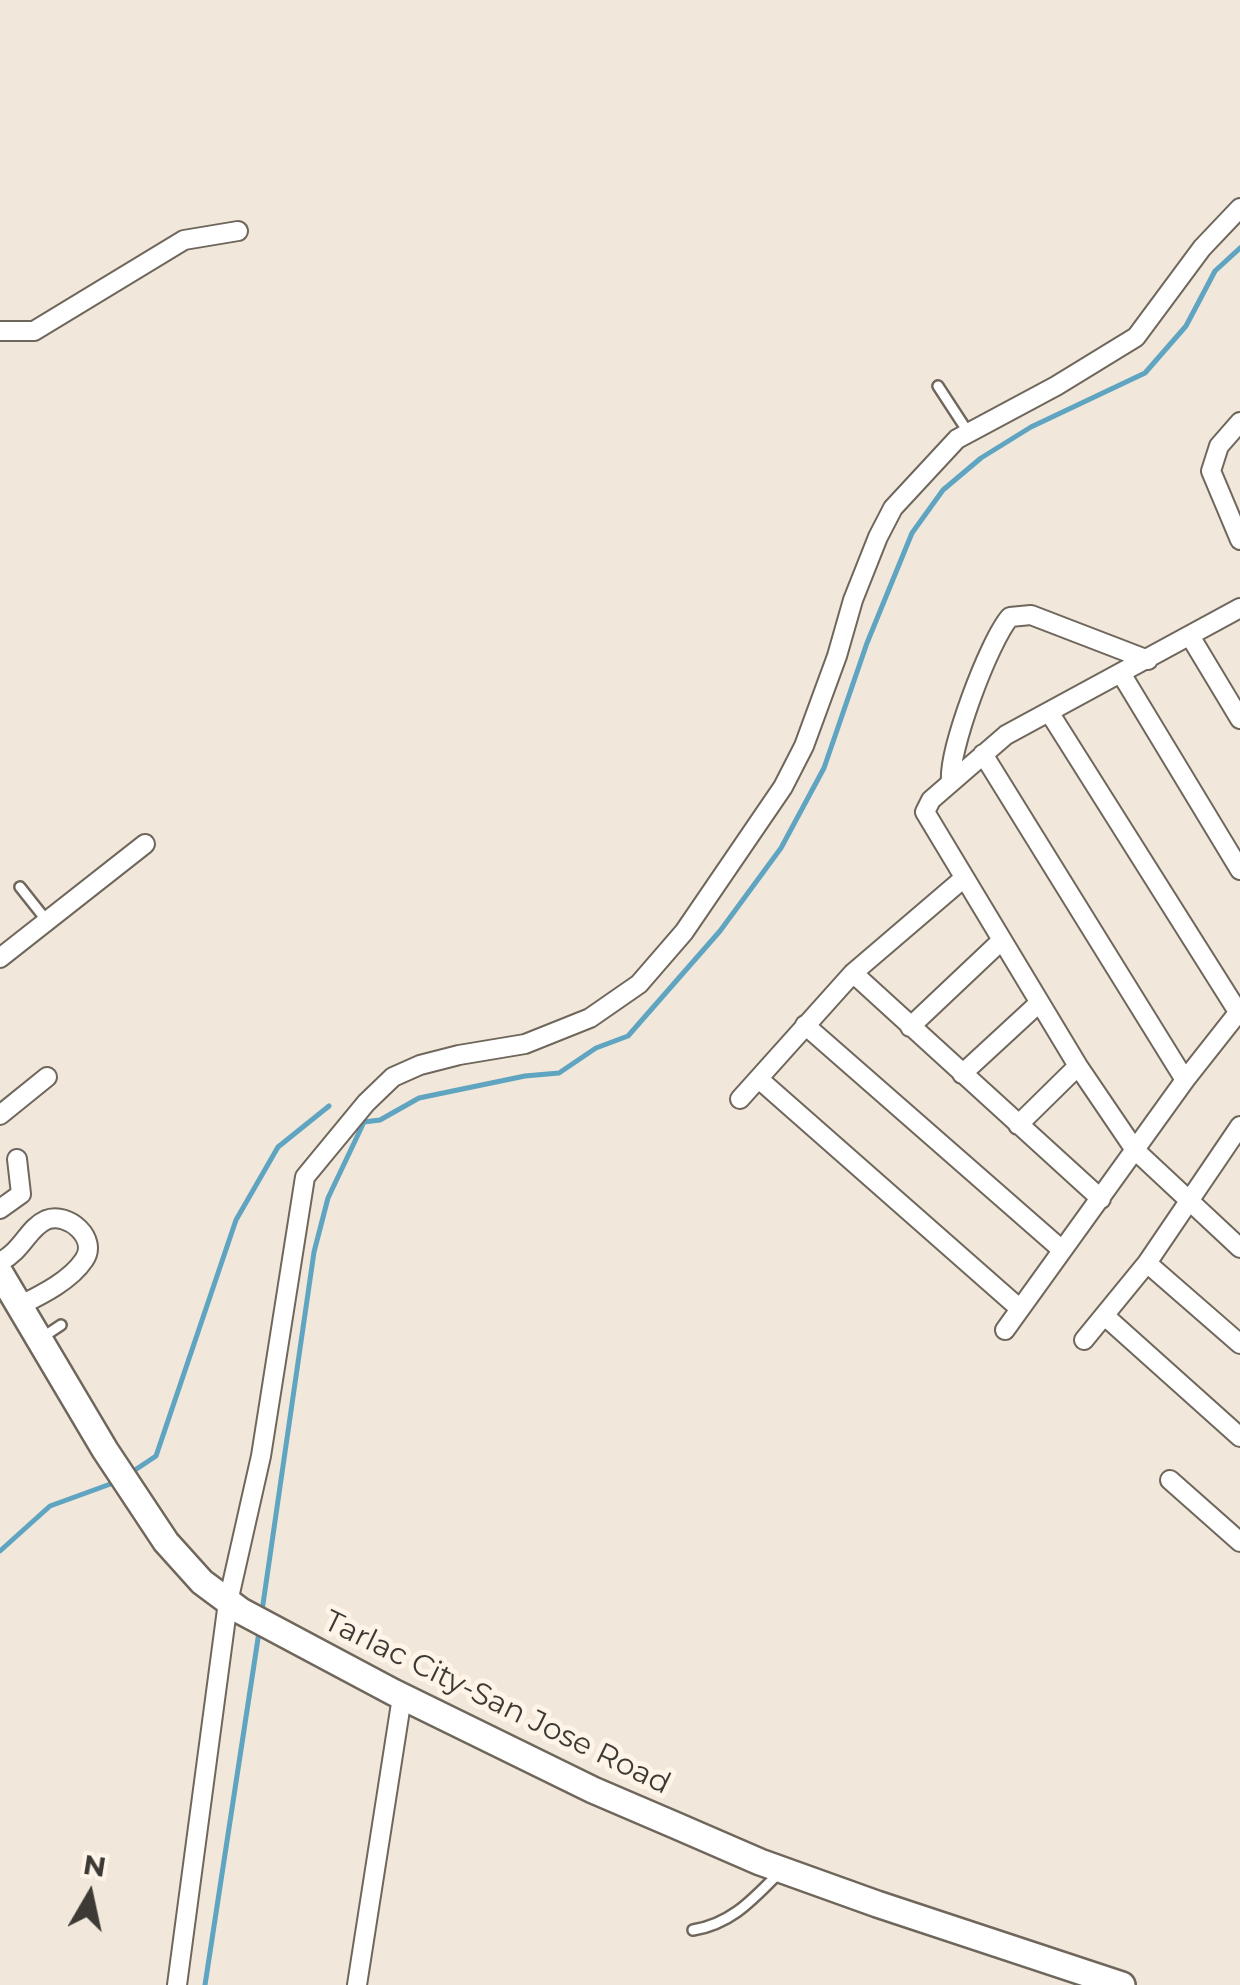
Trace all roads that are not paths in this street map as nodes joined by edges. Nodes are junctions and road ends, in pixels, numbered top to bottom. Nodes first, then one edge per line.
1 (1240, 208) edge
2 (238, 231) dead end
3 (0, 331) edge
4 (938, 386) dead end
5 (1240, 422) edge
6 (968, 432) junction
7 (1240, 540) edge
8 (1240, 608) edge
9 (1190, 636) junction
10 (1148, 660) junction
11 (1122, 674) junction
12 (1049, 712) junction
13 (1240, 719) edge
14 (984, 754) junction
15 (951, 782) junction
16 (145, 844) dead end
17 (1240, 870) edge
18 (964, 878) junction
19 (20, 886) dead end
20 (47, 921) junction
21 (1002, 940) junction
22 (0, 958) edge
23 (853, 974) junction
24 (1039, 1003) junction
25 (1238, 1014) edge
26 (805, 1025) junction
27 (910, 1027) junction
28 (1078, 1066) junction
29 (962, 1074) junction
30 (47, 1077) dead end
31 (760, 1080) junction
32 (1185, 1080) junction
33 (740, 1099) dead end
34 (0, 1116) edge
35 (1018, 1124) junction
36 (1236, 1140) edge
37 (1136, 1150) junction
38 (17, 1159) dead end
39 (1101, 1199) junction
40 (1188, 1202) junction
41 (0, 1210) edge
42 (1240, 1248) edge
43 (1062, 1250) junction
44 (0, 1262) edge
45 (1147, 1263) junction
46 (0, 1273) edge
47 (19, 1306) junction
48 (1019, 1308) junction
49 (1106, 1317) junction
50 (62, 1325) dead end
51 (1005, 1330) dead end
52 (38, 1340) junction
53 (1084, 1340) dead end
54 (1240, 1344) edge
55 (1240, 1436) edge
56 (1170, 1480) dead end
57 (1240, 1542) edge
58 (235, 1607) junction
59 (402, 1697) junction
60 (782, 1870) junction
61 (694, 1930) dead end
62 (177, 1985) edge
63 (357, 1985) edge
64 (1122, 1985) edge

1 - 6 street
2 - 3 street
4 - 6 lane
5 - 7 street
6 - 58 street
8 - 9 street
9 - 10 street
9 - 13 street
10 - 11 street
10 - 15 street
11 - 12 street
11 - 17 street
12 - 14 street
12 - 25 street
14 - 15 street
14 - 32 street
15 - 18 street
16 - 20 street
18 - 21 street
18 - 23 street
19 - 20 lane
20 - 22 street
21 - 24 street
21 - 27 street
23 - 26 street
23 - 27 street
24 - 28 street
24 - 29 street
25 - 32 street
26 - 31 street
26 - 43 street
27 - 29 street
28 - 35 street
28 - 37 street
29 - 35 street
30 - 34 street
31 - 33 street
31 - 48 street
32 - 37 street
35 - 39 street
36 - 40 street
37 - 39 street
37 - 40 street
38 - 41 street
39 - 43 street
40 - 42 street
40 - 45 street
43 - 48 street
44 - 47 street
45 - 49 street
45 - 54 street
46 - 47 main road, Tarlac City-San Jose Road
47 - 52 main road, Tarlac City-San Jose Road
48 - 51 street
49 - 53 street
49 - 55 street
50 - 52 lane
52 - 58 main road, Tarlac City-San Jose Road
56 - 57 street
58 - 59 main road, Tarlac City-San Jose Road
58 - 62 street
59 - 60 main road, Tarlac City-San Jose Road
59 - 63 street
60 - 61 lane
60 - 64 main road, Tarlac City-San Jose Road

